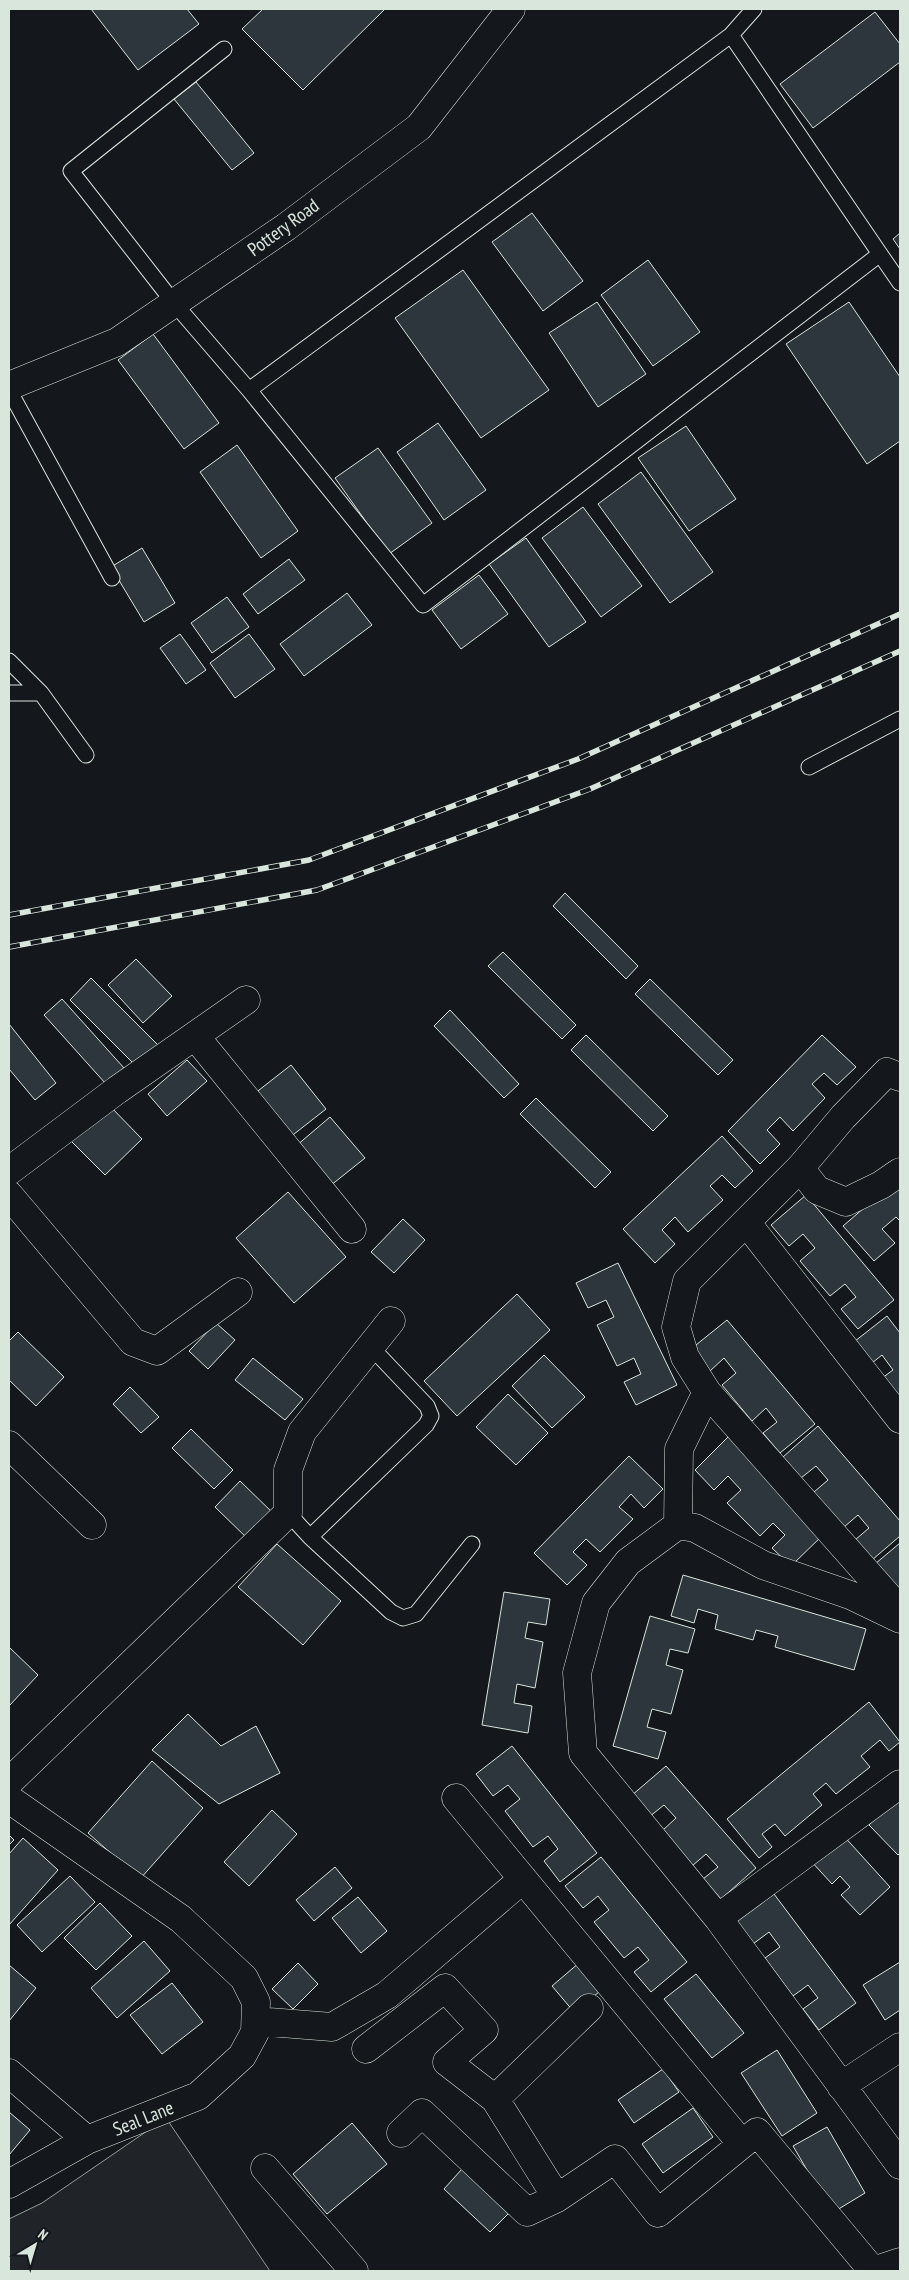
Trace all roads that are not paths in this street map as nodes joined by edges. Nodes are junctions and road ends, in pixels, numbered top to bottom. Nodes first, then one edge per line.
1 (511, 9) edge
2 (754, 9) edge
3 (731, 35) junction
4 (224, 50) dead end
5 (880, 254) junction
6 (900, 283) edge
7 (174, 303) junction
8 (9, 386) edge
9 (9, 390) edge
10 (249, 390) junction
11 (112, 578) dead end
12 (9, 660) edge
13 (9, 693) edge
14 (41, 693) junction
15 (900, 719) edge
16 (86, 755) dead end
17 (809, 767) dead end
18 (246, 1000) dead end
19 (195, 1036) junction
20 (900, 1077) edge
21 (800, 1168) junction
22 (9, 1171) edge
23 (900, 1172) edge
24 (9, 1195) edge
25 (746, 1222) junction
26 (352, 1229) dead end
27 (238, 1292) dead end
28 (391, 1321) dead end
29 (370, 1346) junction
30 (707, 1392) junction
31 (900, 1419) edge
32 (9, 1444) edge
33 (288, 1513) junction
34 (92, 1525) dead end
35 (678, 1525) junction
36 (310, 1537) junction
37 (472, 1544) dead end
38 (900, 1610) edge
39 (900, 1619) edge
40 (9, 1782) edge
41 (900, 1784) edge
42 (456, 1798) dead end
43 (9, 1799) edge
44 (523, 1879) junction
45 (718, 1918) junction
46 (589, 2008) dead end
47 (256, 2021) junction
48 (900, 2048) edge
49 (366, 2049) dead end
50 (9, 2073) edge
51 (841, 2086) junction
52 (494, 2099) junction
53 (401, 2133) dead end
54 (87, 2140) junction
55 (742, 2144) junction
56 (900, 2165) edge
57 (265, 2168) dead end
58 (9, 2184) edge
59 (557, 2198) junction
60 (900, 2262) edge
61 (354, 2271) edge
62 (873, 2271) edge

1 - 7 street, Pottery Road
2 - 3 lane
3 - 5 lane
3 - 10 lane
4 - 7 lane
5 - 6 lane
5 - 10 lane
7 - 8 street, Pottery Road
7 - 10 lane
9 - 11 lane
12 - 14 lane
13 - 14 lane
14 - 16 lane
15 - 17 lane
18 - 19 street
19 - 22 street
19 - 26 street
20 - 21 street
21 - 23 street
21 - 25 street
24 - 27 street
25 - 30 street
25 - 31 street
28 - 29 street
29 - 33 street
29 - 36 lane
30 - 35 street
30 - 38 street
32 - 34 street
33 - 36 lane
33 - 40 street
35 - 39 street
35 - 45 street
36 - 37 lane
41 - 45 street
42 - 44 street
43 - 47 street
44 - 47 street
44 - 55 street
45 - 51 street
46 - 52 street
47 - 54 street, Seal Lane
48 - 51 street
49 - 52 street
50 - 54 street, Seal Lane
51 - 56 street
52 - 59 street
53 - 59 street
54 - 58 street, Seal Lane
55 - 59 street
55 - 62 street
57 - 61 street
60 - 62 street

